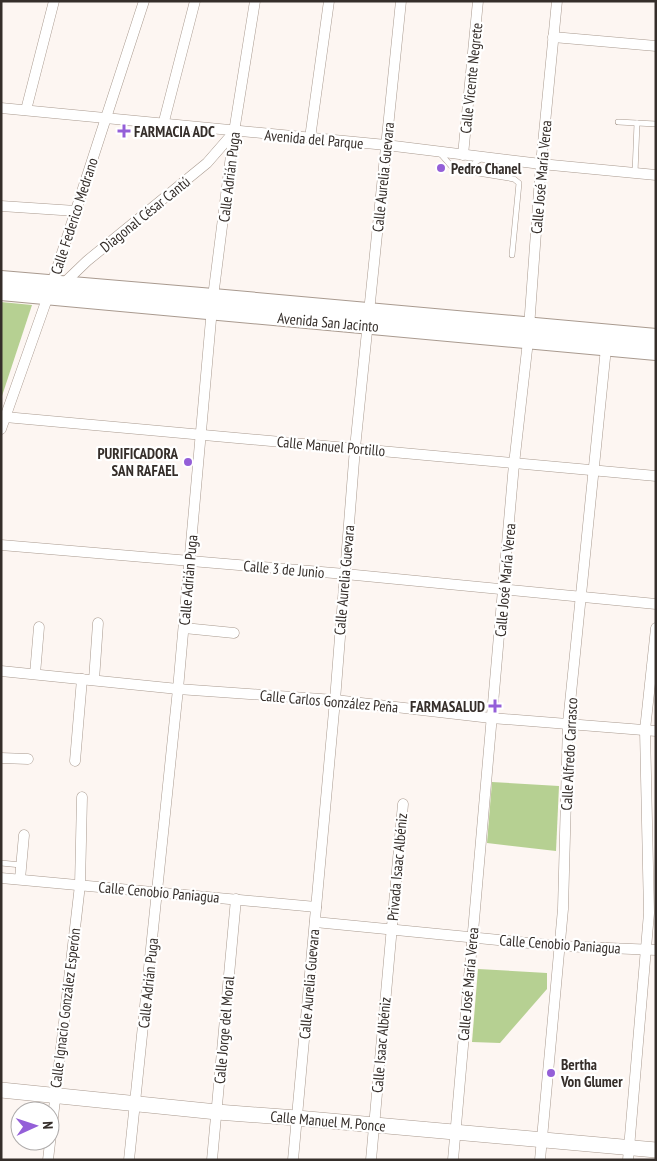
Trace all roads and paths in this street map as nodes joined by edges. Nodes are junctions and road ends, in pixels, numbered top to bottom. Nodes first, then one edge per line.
1 (54, 1) edge
2 (144, 1) edge
3 (195, 1) edge
4 (255, 1) edge
5 (329, 1) edge
6 (401, 1) edge
7 (478, 1) edge
8 (557, 1) edge
9 (553, 37) junction
10 (656, 46) edge
11 (1, 108) edge
12 (26, 110) junction
13 (105, 119) junction
14 (618, 122) dead end
15 (637, 123) junction
16 (656, 124) edge
17 (163, 125) junction
18 (234, 132) junction
19 (310, 138) junction
20 (386, 145) junction
21 (439, 152) junction
22 (463, 154) junction
23 (483, 157) junction
24 (541, 164) junction
25 (467, 168) junction
26 (635, 173) junction
27 (656, 175) edge
28 (1, 206) edge
29 (76, 211) junction
30 (512, 256) dead end
31 (1, 279) edge
32 (55, 290) junction
33 (1, 292) edge
34 (212, 304) junction
35 (370, 318) junction
36 (529, 334) junction
37 (656, 337) edge
38 (606, 348) junction
39 (656, 352) edge
40 (6, 417) junction
41 (1, 429) edge
42 (201, 435) junction
43 (356, 448) junction
44 (514, 464) junction
45 (593, 470) junction
46 (656, 476) edge
47 (1, 546) edge
48 (190, 561) junction
49 (345, 574) junction
50 (504, 590) junction
51 (581, 598) junction
52 (656, 604) edge
53 (98, 623) dead end
54 (39, 627) dead end
55 (184, 628) junction
56 (656, 628) edge
57 (234, 633) dead end
58 (1, 671) edge
59 (35, 674) junction
60 (82, 679) junction
61 (94, 680) junction
62 (178, 689) junction
63 (335, 700) junction
64 (491, 718) junction
65 (568, 723) junction
66 (651, 730) edge
67 (1, 758) edge
68 (28, 759) dead end
69 (75, 761) dead end
70 (82, 797) dead end
71 (403, 804) dead end
72 (24, 835) dead end
73 (1, 863) edge
74 (22, 865) junction
75 (1, 878) edge
76 (20, 879) junction
77 (80, 885) junction
78 (157, 892) junction
79 (236, 899) junction
80 (316, 907) junction
81 (315, 922) junction
82 (392, 929) junction
83 (472, 938) junction
84 (560, 946) junction
85 (651, 950) edge
86 (1, 1090) edge
87 (55, 1096) junction
88 (135, 1104) junction
89 (217, 1112) junction
90 (297, 1118) junction
91 (374, 1124) junction
92 (456, 1132) junction
93 (542, 1140) junction
94 (656, 1150) edge
95 (628, 1154) edge
96 (48, 1160) edge
97 (129, 1160) edge
98 (212, 1160) edge
99 (293, 1160) edge
100 (371, 1160) edge
101 (453, 1160) edge
102 (540, 1160) edge

1 - 12 street
2 - 13 street, Calle Federico Medrano
3 - 17 street
4 - 18 street, Calle Adrián Puga
5 - 19 street
6 - 20 street, Calle Aurelia Guevara
7 - 22 street, Calle Vicente Negrete
8 - 9 street, Calle José María Verea
9 - 10 street
9 - 24 street, Calle José María Verea
11 - 12 street, Avenida del Parque
12 - 13 street, Avenida del Parque
13 - 17 street, Avenida del Parque
13 - 29 street, Calle Federico Medrano
14 - 15 lane
15 - 16 lane
15 - 26 lane
17 - 18 street, Avenida del Parque
18 - 19 street, Avenida del Parque
18 - 32 street, Diagonal César Cantú
18 - 34 street, Calle Adrián Puga
19 - 20 street, Avenida del Parque
20 - 21 street, Avenida del Parque
20 - 35 street, Calle Aurelia Guevara
21 - 22 street, Avenida del Parque
21 - 25 lane
22 - 23 street, Avenida del Parque
23 - 24 street, Avenida del Parque
23 - 25 lane
24 - 26 street, Avenida del Parque
24 - 36 street, Calle José María Verea
25 - 30 lane
26 - 27 street, Avenida del Parque
28 - 29 street
29 - 32 street, Calle Federico Medrano
31 - 32 main road, Avenida San Jacinto
32 - 33 main road, Avenida San Jacinto
32 - 34 main road, Avenida San Jacinto
32 - 40 street, Calle Federico Medrano
34 - 35 main road, Avenida San Jacinto
34 - 42 street, Calle Adrián Puga
35 - 36 main road, Avenida San Jacinto
35 - 43 street, Calle Aurelia Guevara
36 - 37 main road, Avenida San Jacinto
36 - 38 main road, Avenida San Jacinto
36 - 44 street, Calle José María Verea
38 - 39 main road, Avenida San Jacinto
38 - 45 street, Calle Alfredo Carrasco
40 - 41 street, Calle Federico Medrano
40 - 42 street, Calle Manuel Portillo
42 - 43 street, Calle Manuel Portillo
42 - 48 street, Calle Adrián Puga
43 - 44 street, Calle Manuel Portillo
43 - 49 street, Calle Aurelia Guevara
44 - 45 street, Calle Manuel Portillo
44 - 50 street, Calle José María Verea
45 - 46 street, Calle Manuel Portillo
45 - 51 street, Calle Alfredo Carrasco
47 - 48 street, Calle 3 de Junio
48 - 49 street, Calle 3 de Junio
48 - 55 street, Calle Adrián Puga
49 - 50 street, Calle 3 de Junio
49 - 63 street, Calle Aurelia Guevara
50 - 51 street, Calle 3 de Junio
50 - 64 street, Calle José María Verea
51 - 52 street, Calle 3 de Junio
51 - 65 street, Calle Alfredo Carrasco
53 - 61 street
54 - 59 street
55 - 57 street
55 - 62 street, Calle Adrián Puga
56 - 66 street
58 - 59 street, Calle Carlos González Peña
59 - 60 street, Calle Carlos González Peña
60 - 61 street, Calle Carlos González Peña
60 - 69 street
61 - 62 street, Calle Carlos González Peña
62 - 63 street, Calle Carlos González Peña
62 - 78 street, Calle Adrián Puga
63 - 64 street, Calle Carlos González Peña
63 - 80 street, Calle Aurelia Guevara
64 - 65 street, Calle Carlos González Peña
64 - 83 street, Calle José María Verea
65 - 66 street, Calle Carlos González Peña
65 - 84 street, Calle Alfredo Carrasco
66 - 85 street
67 - 68 street
70 - 77 street, Calle Ignacio González Esperón
71 - 82 street, Privada Isaac Albéniz
72 - 74 street
73 - 74 lane
74 - 76 street
75 - 76 street, Calle Cenobio Paniagua
76 - 77 street, Calle Cenobio Paniagua
77 - 78 street, Calle Cenobio Paniagua
77 - 87 street, Calle Ignacio González Esperón
78 - 79 street, Calle Cenobio Paniagua
78 - 88 street, Calle Adrián Puga
79 - 80 street, Calle Cenobio Paniagua
79 - 89 street, Calle Jorge del Moral
80 - 81 street, Calle Aurelia Guevara
81 - 82 street, Calle Cenobio Paniagua
81 - 90 street, Calle Aurelia Guevara
82 - 83 street, Calle Cenobio Paniagua
82 - 91 street, Calle Isaac Albéniz
83 - 84 street, Calle Cenobio Paniagua
83 - 92 street, Calle José María Verea
84 - 85 street, Calle Cenobio Paniagua
84 - 93 street, Calle Alfredo Carrasco
85 - 95 street
86 - 87 street, Calle Manuel M. Ponce
87 - 88 street, Calle Manuel M. Ponce
87 - 96 street, Calle Ignacio González Esperón
88 - 89 street, Calle Manuel M. Ponce
88 - 97 street, Calle Adrián Puga
89 - 90 street, Calle Manuel M. Ponce
89 - 98 street, Calle Jorge del Moral
90 - 91 street, Calle Manuel M. Ponce
90 - 99 street, Calle Aurelia Guevara
91 - 92 street, Calle Manuel M. Ponce
91 - 100 street, Calle Isaac Albéniz
92 - 93 street, Calle Manuel M. Ponce
92 - 101 street, Calle José María Verea
93 - 95 street, Calle Manuel M. Ponce
93 - 102 street, Calle Alfredo Carrasco
94 - 95 street, Calle Manuel M. Ponce

